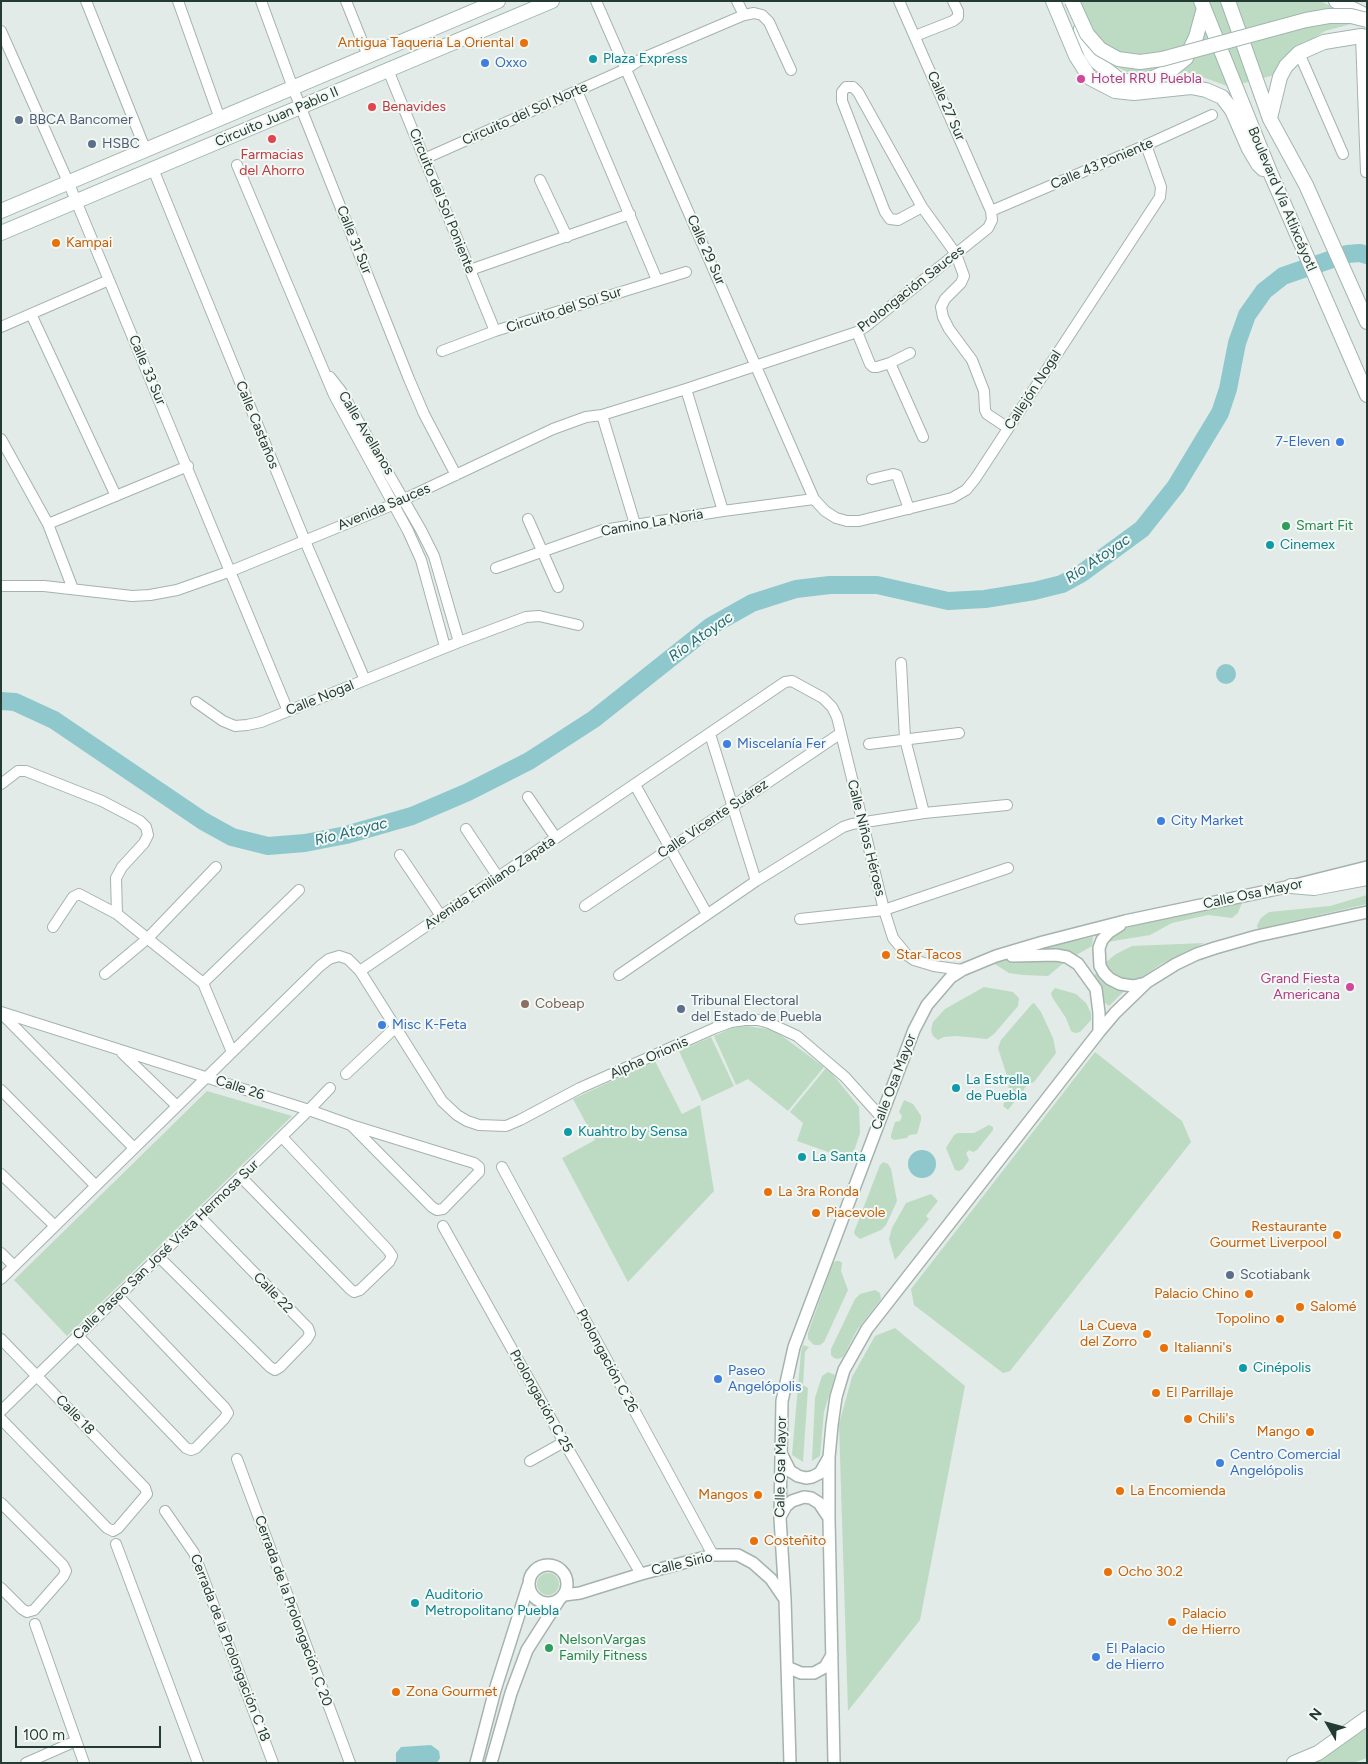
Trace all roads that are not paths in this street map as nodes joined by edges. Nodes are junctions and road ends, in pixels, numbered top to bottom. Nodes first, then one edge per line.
1 (86, 1) edge
2 (178, 1) edge
3 (261, 1) edge
4 (346, 1) edge
5 (498, 1) edge
6 (552, 1) edge
7 (596, 1) edge
8 (737, 1) edge
9 (899, 1) edge
10 (953, 1) edge
11 (1053, 1) edge
12 (1071, 1) edge
13 (1228, 1) edge
14 (1336, 1) edge
15 (1202, 5) edge
16 (744, 15) junction
17 (1367, 18) edge
18 (1, 31) edge
19 (915, 36) junction
20 (1364, 37) edge
21 (1299, 53) junction
22 (368, 56) junction
23 (626, 69) junction
24 (388, 70) junction
25 (791, 70) dead end
26 (293, 88) junction
27 (577, 91) junction
28 (301, 107) junction
29 (1212, 115) dead end
30 (220, 119) junction
31 (1270, 119) junction
32 (1146, 145) junction
33 (146, 151) junction
34 (1344, 154) dead end
35 (424, 159) junction
36 (237, 165) dead end
37 (153, 169) junction
38 (1270, 172) junction
39 (1366, 172) edge
40 (540, 180) dead end
41 (69, 184) junction
42 (76, 201) junction
43 (922, 207) junction
44 (992, 211) junction
45 (1, 212) edge
46 (630, 214) junction
47 (1, 233) edge
48 (567, 237) junction
49 (956, 254) junction
50 (470, 270) junction
51 (686, 272) dead end
52 (109, 280) junction
53 (657, 280) junction
54 (31, 314) junction
55 (1367, 322) edge
56 (1, 327) edge
57 (495, 331) junction
58 (857, 332) junction
59 (442, 351) dead end
60 (910, 353) dead end
61 (890, 362) junction
62 (756, 365) junction
63 (322, 366) junction
64 (686, 388) junction
65 (1367, 395) edge
66 (602, 415) junction
67 (1008, 428) junction
68 (923, 437) dead end
69 (1, 440) edge
70 (188, 466) junction
71 (456, 475) junction
72 (872, 479) dead end
73 (116, 496) junction
74 (404, 499) junction
75 (814, 499) junction
76 (392, 505) junction
77 (908, 507) junction
78 (723, 511) junction
79 (528, 519) dead end
80 (48, 524) junction
81 (635, 524) junction
82 (304, 541) junction
83 (543, 551) junction
84 (496, 568) dead end
85 (231, 571) junction
86 (1, 586) edge
87 (558, 587) dead end
88 (73, 589) junction
89 (578, 625) dead end
90 (459, 642) junction
91 (445, 647) junction
92 (901, 663) dead end
93 (365, 680) junction
94 (792, 681) joint
95 (196, 702) dead end
96 (288, 711) junction
97 (842, 732) junction
98 (710, 734) junction
99 (959, 734) dead end
100 (905, 739) junction
101 (870, 744) dead end
102 (1, 784) edge
103 (635, 784) junction
104 (528, 797) dead end
105 (733, 805) junction
106 (1007, 805) dead end
107 (924, 813) junction
108 (862, 822) junction
109 (466, 829) dead end
110 (556, 838) junction
111 (670, 848) junction
112 (400, 855) dead end
113 (216, 867) dead end
114 (1367, 867) edge
115 (1008, 868) dead end
116 (498, 877) junction
117 (1367, 878) edge
118 (756, 881) junction
119 (1291, 886) junction
120 (299, 890) dead end
121 (585, 906) dead end
122 (884, 910) junction
123 (1367, 912) edge
124 (117, 914) junction
125 (707, 914) junction
126 (441, 916) junction
127 (800, 919) dead end
128 (1125, 921) junction
129 (53, 927) dead end
130 (147, 938) junction
131 (996, 956) junction
132 (962, 970) junction
133 (360, 971) junction
134 (105, 974) dead end
135 (619, 975) dead end
136 (1147, 982) junction
137 (203, 984) junction
138 (1, 1013) edge
139 (396, 1027) junction
140 (1099, 1032) junction
141 (119, 1051) junction
142 (232, 1052) junction
143 (346, 1074) dead end
144 (206, 1078) junction
145 (330, 1088) dead end
146 (1, 1090) edge
147 (177, 1106) junction
148 (309, 1110) junction
149 (881, 1117) junction
150 (351, 1125) junction
151 (282, 1137) junction
152 (134, 1148) junction
153 (502, 1167) dead end
154 (1, 1174) edge
155 (241, 1177) junction
156 (96, 1186) junction
157 (200, 1217) junction
158 (55, 1226) junction
159 (443, 1226) dead end
160 (1, 1253) edge
161 (159, 1257) junction
162 (14, 1266) junction
163 (1, 1279) edge
164 (118, 1296) junction
165 (78, 1336) junction
166 (1, 1339) edge
167 (37, 1376) junction
168 (1, 1411) edge
169 (1, 1419) edge
170 (564, 1442) junction
171 (781, 1452) junction
172 (829, 1457) junction
173 (237, 1459) dead end
174 (530, 1460) dead end
175 (1, 1503) edge
176 (165, 1511) dead end
177 (780, 1518) junction
178 (829, 1519) junction
179 (116, 1544) dead end
180 (712, 1556) junction
181 (641, 1574) junction
182 (528, 1586) junction
183 (1, 1588) edge
184 (561, 1598) junction
185 (785, 1599) junction
186 (35, 1624) dead end
187 (832, 1655) junction
188 (787, 1667) junction
189 (495, 1690) junction
190 (511, 1693) junction
191 (1367, 1718) edge
192 (76, 1741) junction
193 (26, 1763) edge
194 (84, 1763) edge
195 (198, 1763) edge
196 (273, 1763) edge
197 (350, 1763) edge
198 (476, 1763) edge
199 (491, 1763) edge
200 (790, 1763) edge
201 (834, 1763) edge
202 (1294, 1763) edge

1 - 33 street
2 - 30 street
3 - 26 street, Calle 31 Sur
4 - 22 street
5 - 22 main road, Circuito Juan Pablo II
6 - 24 main road, Circuito Juan Pablo II
7 - 23 street, Calle 29 Sur
8 - 16 street
9 - 19 street, Calle 27 Sur
10 - 19 street
11 - 38 main road
12 - 15 main road
12 - 17 main road, bridge
13 - 31 main road, Boulevard Vía Atlixcáyotl
14 - 17 main road
15 - 38 main road, Boulevard Vía Atlixcáyotl
16 - 23 street, Circuito del Sol Norte
16 - 25 street
18 - 41 street, Calle 33 Sur
19 - 44 street, Calle 27 Sur
20 - 21 main road
20 - 39 street
21 - 31 main road
21 - 34 street
22 - 26 main road, Circuito Juan Pablo II
23 - 27 street, Circuito del Sol Norte
23 - 62 street, Calle 29 Sur
24 - 28 main road, Circuito Juan Pablo II
24 - 35 street, Circuito del Sol Poniente
26 - 28 street, Calle 31 Sur
26 - 30 main road, Circuito Juan Pablo II
27 - 35 street, Circuito del Sol Norte
27 - 46 street
28 - 37 main road, Circuito Juan Pablo II
28 - 71 street, Calle 31 Sur
29 - 32 street, Calle 43 Poniente
30 - 33 main road, Circuito Juan Pablo II
31 - 55 main road, Boulevard Vía Atlixcáyotl
32 - 44 street, Calle 43 Poniente
32 - 67 street, Callejón Nogal
33 - 41 main road, Circuito Juan Pablo II
35 - 50 street, Circuito del Sol Poniente
36 - 63 street, Calle Avellanos
37 - 42 main road, Circuito Juan Pablo II
37 - 82 street, Calle Castaños
38 - 65 main road, Boulevard Vía Atlixcáyotl
40 - 48 street
41 - 42 street, Calle 33 Sur
41 - 45 main road, Circuito Juan Pablo II
42 - 47 main road, Circuito Juan Pablo II
42 - 52 street, Calle 33 Sur
43 - 43 street
43 - 49 street
44 - 49 street, Prolongación Sauces
46 - 48 street
46 - 53 street
48 - 50 street
49 - 58 street, Prolongación Sauces
49 - 67 street
50 - 57 street, Circuito del Sol Poniente
51 - 53 street, Circuito del Sol Sur
52 - 54 street
52 - 70 street, Calle 33 Sur
53 - 57 street, Circuito del Sol Sur
54 - 56 street
54 - 73 street
57 - 59 street, Circuito del Sol Sur
58 - 61 street
58 - 62 street, Prolongación Sauces
60 - 61 street
61 - 68 street
62 - 64 street, Avenida Sauces
62 - 75 street, Calle 29 Sur
63 - 74 street, Calle Avellanos
63 - 76 street, Calle Avellanos
64 - 66 street, Avenida Sauces
64 - 78 street
66 - 71 street, Avenida Sauces
66 - 81 street
67 - 77 street, Callejón Nogal
69 - 80 street
70 - 73 street
70 - 85 street, Calle 33 Sur
71 - 74 street, Avenida Sauces
72 - 77 street
73 - 80 street
74 - 76 street, Avenida Sauces
74 - 90 street, Calle Avellanos
75 - 77 street, Callejón Nogal
75 - 78 street, Camino La Noria
76 - 82 street, Avenida Sauces
76 - 91 street, Calle Avellanos
78 - 81 street, Camino La Noria
79 - 83 street
80 - 88 street
81 - 83 street, Camino La Noria
82 - 85 street, Avenida Sauces
82 - 93 street, Calle Castaños
83 - 84 street, Camino La Noria
83 - 87 street
85 - 88 street, Avenida Sauces
85 - 96 street, Calle 33 Sur
86 - 88 street, Avenida Sauces
89 - 90 street, Calle Nogal
90 - 91 street, Calle Nogal
91 - 93 street, Calle Nogal
92 - 100 street
93 - 96 street, Calle Nogal
94 - 97 street, Calle Niños Héroes
94 - 98 street, Avenida Emiliano Zapata
95 - 96 street, Calle Nogal
97 - 105 street, Calle Vicente Suárez
97 - 108 street, Calle Niños Héroes
98 - 103 street, Avenida Emiliano Zapata
98 - 105 street
99 - 100 street
100 - 101 street
100 - 107 street
102 - 124 street
103 - 110 street, Avenida Emiliano Zapata
103 - 111 street
104 - 110 street
105 - 111 street, Calle Vicente Suárez
105 - 118 street
106 - 107 street
107 - 108 street
108 - 118 street
108 - 122 street, Calle Niños Héroes
109 - 116 street
110 - 116 street, Avenida Emiliano Zapata
111 - 121 street, Calle Vicente Suárez
111 - 125 street
112 - 126 street
113 - 130 street
114 - 119 street, Calle Osa Mayor
115 - 122 street
116 - 126 street, Avenida Emiliano Zapata
117 - 119 main road
118 - 125 street
119 - 128 street, Calle Osa Mayor
120 - 137 street
122 - 127 street
122 - 132 street, Calle Niños Héroes
123 - 136 street
124 - 129 street
124 - 130 street
125 - 135 street
126 - 133 street, Avenida Emiliano Zapata
128 - 131 street, Calle Osa Mayor
128 - 136 street
130 - 134 street
130 - 137 street
131 - 132 street, Calle Osa Mayor
131 - 140 street
132 - 149 street, Calle Osa Mayor
133 - 139 street
133 - 142 street
136 - 140 street
137 - 142 street
138 - 141 street, Calle 26
138 - 152 street
139 - 143 street
139 - 149 street, Alpha Orionis
140 - 172 street
141 - 144 street, Calle 26
141 - 147 street
142 - 144 street
144 - 147 street
144 - 148 street, Calle 26
145 - 148 street, Calle Paseo San José Vista Hermosa Sur
146 - 156 street
147 - 152 street
148 - 150 street, Calle 26
148 - 151 street, Calle Paseo San José Vista Hermosa Sur
149 - 171 street, Calle Osa Mayor
150 - 150 street, Calle 26
151 - 155 street, Calle Paseo San José Vista Hermosa Sur
151 - 155 street
152 - 156 street
153 - 180 street, Prolongación C 26
154 - 158 street
155 - 157 street, Calle Paseo San José Vista Hermosa Sur
156 - 158 street
157 - 161 street, Calle Paseo San José Vista Hermosa Sur
157 - 161 street, Calle 22
158 - 162 street
159 - 170 street, Prolongación C 25
160 - 162 street
161 - 164 street, Calle Paseo San José Vista Hermosa Sur
162 - 163 street
164 - 165 street, Calle Paseo San José Vista Hermosa Sur
164 - 165 street
165 - 167 street, Calle Paseo San José Vista Hermosa Sur
166 - 167 street, Calle 18
167 - 168 street, Calle Paseo San José Vista Hermosa Sur
167 - 169 street, Calle 18
170 - 174 street
170 - 181 street, Prolongación C 25
171 - 172 street
171 - 177 street, Calle Osa Mayor
172 - 178 street
173 - 197 street, Cerrada de la Prolongación C 20
175 - 183 street
176 - 196 street, Cerrada de la Prolongación C 18
177 - 178 street
177 - 185 street, Calle Osa Mayor
178 - 187 street
179 - 195 street
180 - 181 street, Calle Sirio
180 - 185 street, Calle Sirio
181 - 184 street, Calle Sirio
182 - 184 street
182 - 184 street
182 - 189 street
184 - 190 street
185 - 188 street, Calle Osa Mayor
186 - 192 street
187 - 188 street
187 - 201 street
188 - 200 street, Calle Osa Mayor
189 - 190 street
189 - 198 street
190 - 199 street
191 - 202 main road
192 - 193 street
192 - 194 street

